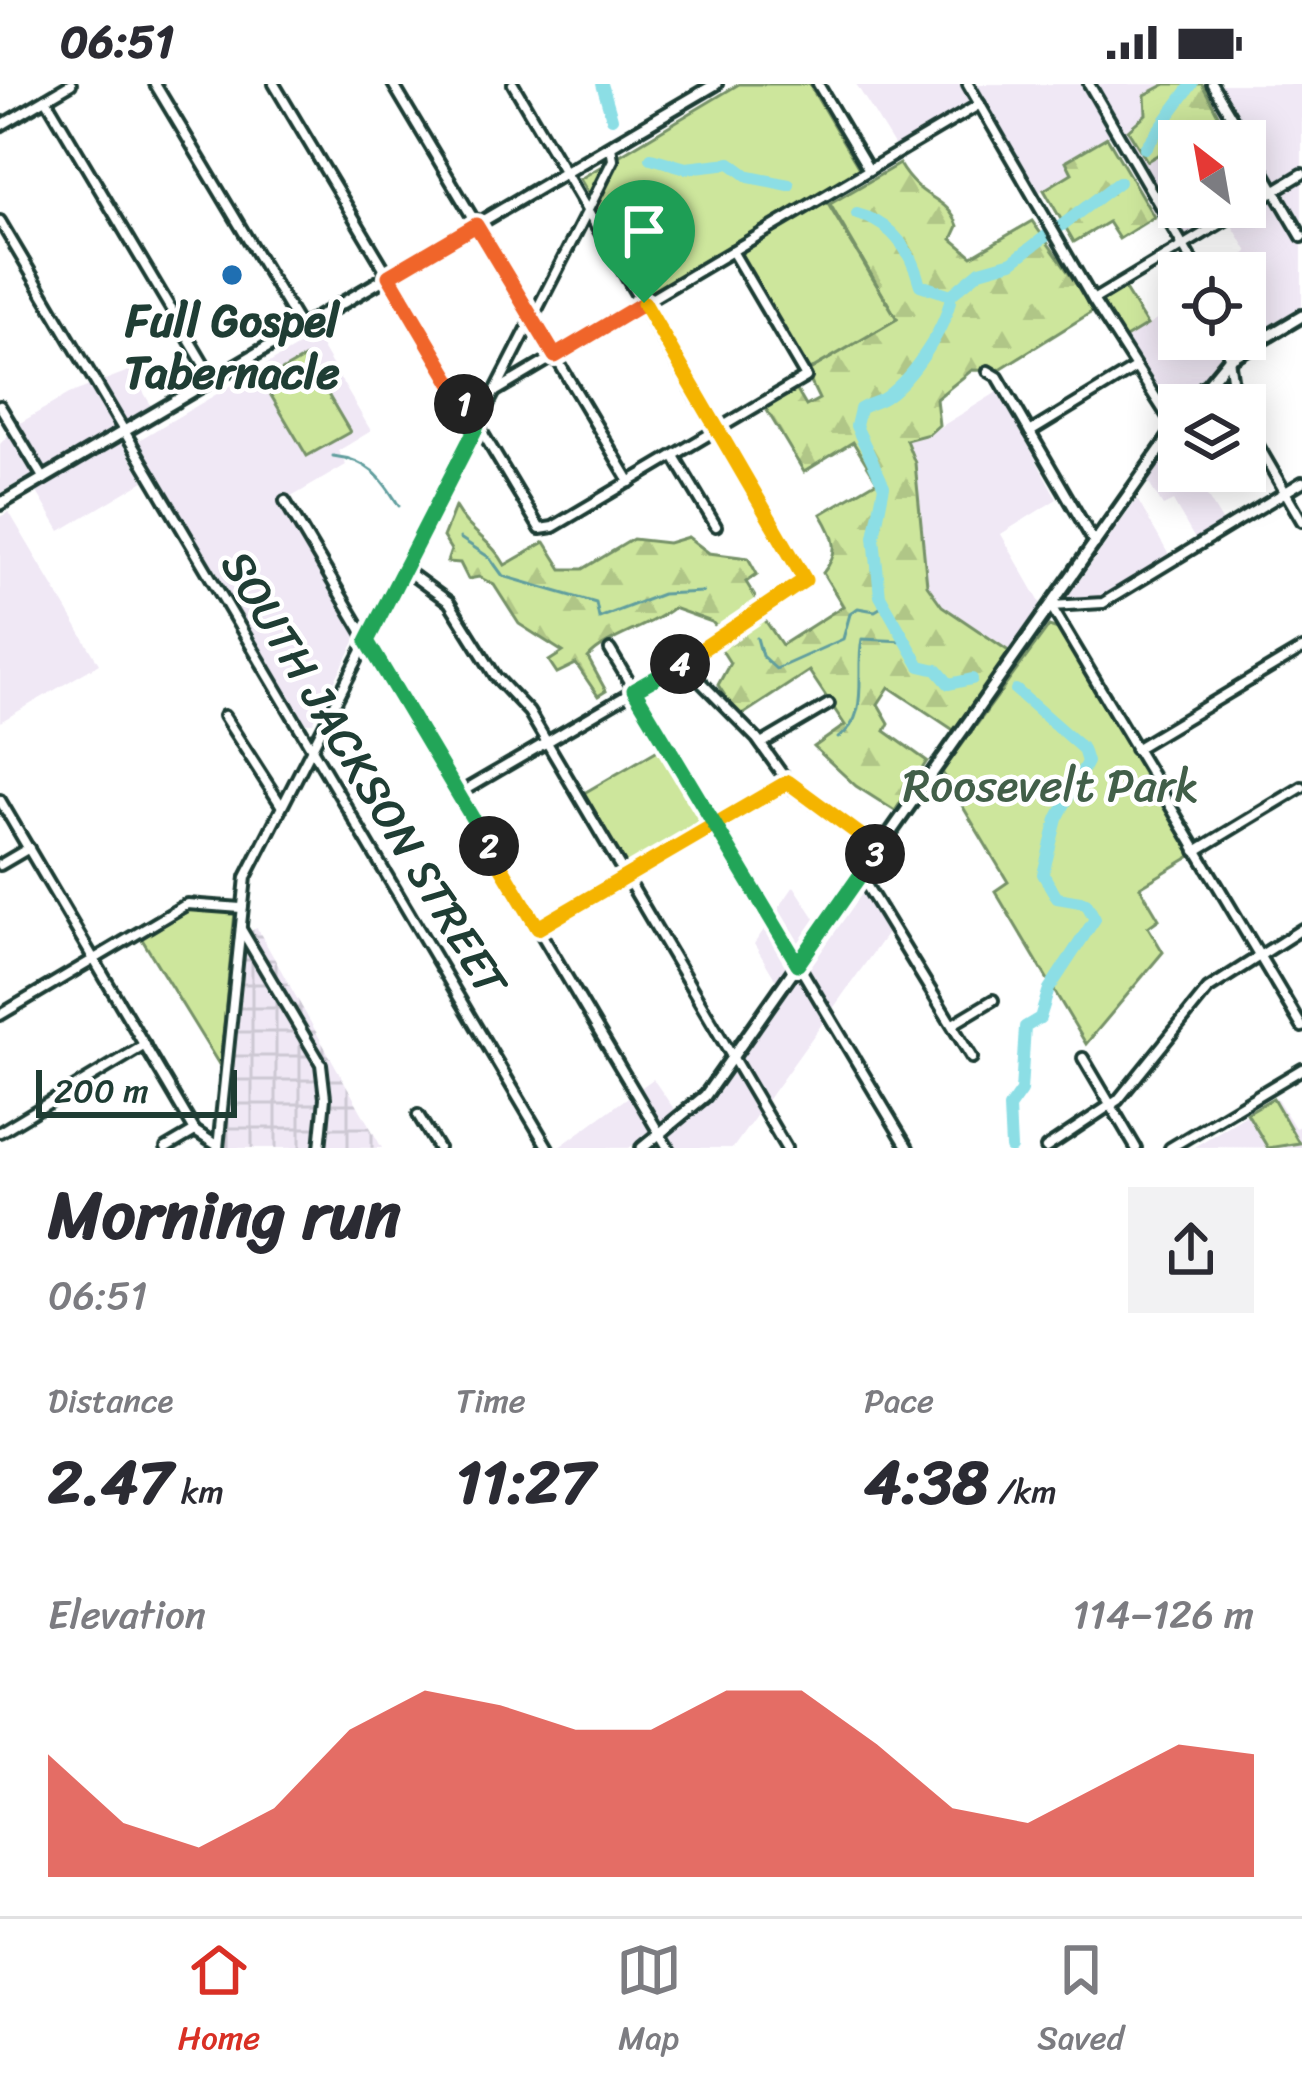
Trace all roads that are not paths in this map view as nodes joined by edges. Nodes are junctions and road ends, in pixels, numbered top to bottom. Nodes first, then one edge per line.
1 (71, 84) edge
2 (155, 84) edge
3 (274, 84) edge
4 (393, 84) edge
5 (513, 84) edge
6 (716, 84) edge
7 (818, 84) edge
8 (968, 84) edge
9 (1089, 84) edge
10 (1212, 84) edge
11 (46, 99) junction
12 (980, 104) junction
13 (0, 126) edge
14 (610, 146) junction
15 (869, 170) junction
16 (566, 172) junction
17 (1302, 174) edge
18 (1275, 190) junction
19 (588, 210) junction
20 (0, 220) edge
21 (476, 225) junction
22 (1302, 237) edge
23 (1184, 245) junction
24 (732, 251) junction
25 (1188, 252) edge
26 (389, 276) junction
27 (1093, 301) junction
28 (644, 303) junction
29 (1302, 316) edge
30 (532, 319) junction
31 (302, 328) junction
32 (1266, 337) edge
33 (555, 356) junction
34 (1227, 360) edge
35 (1135, 368) junction
36 (988, 371) dead end
37 (213, 380) junction
38 (1207, 384) edge
39 (495, 392) junction
40 (1158, 400) edge
41 (0, 406) edge
42 (477, 426) junction
43 (718, 429) junction
44 (124, 432) junction
45 (1030, 432) junction
46 (1158, 453) edge
47 (674, 456) junction
48 (1266, 459) edge
49 (44, 479) junction
50 (630, 482) junction
51 (1302, 482) edge
52 (1285, 492) junction
53 (285, 501) dead end
54 (0, 504) edge
55 (1302, 521) edge
56 (716, 526) dead end
57 (1094, 544) junction
58 (404, 568) junction
59 (1051, 606) junction
60 (367, 641) junction
61 (1302, 649) edge
62 (610, 650) dead end
63 (682, 663) junction
64 (634, 690) junction
65 (829, 704) dead end
66 (224, 716) dead end
67 (547, 742) junction
68 (760, 744) junction
69 (1135, 748) junction
70 (312, 749) junction
71 (788, 782) junction
72 (1302, 787) edge
73 (458, 794) junction
74 (0, 800) edge
75 (282, 806) junction
76 (715, 825) junction
77 (28, 848) junction
78 (879, 849) junction
79 (1196, 850) junction
80 (0, 865) edge
81 (860, 875) junction
82 (627, 876) junction
83 (241, 908) junction
84 (240, 928) junction
85 (538, 928) junction
86 (1302, 929) edge
87 (1259, 955) junction
88 (94, 959) junction
89 (798, 964) junction
90 (993, 1000) dead end
91 (0, 1015) edge
92 (952, 1024) junction
93 (1302, 1027) edge
94 (145, 1045) junction
95 (733, 1057) junction
96 (973, 1058) dead end
97 (1083, 1058) dead end
98 (1302, 1069) edge
99 (1112, 1106) junction
100 (418, 1114) dead end
101 (195, 1131) junction
102 (0, 1132) edge
103 (659, 1134) junction
104 (218, 1147) edge
105 (166, 1148) edge
106 (320, 1148) edge
107 (438, 1148) edge
108 (548, 1148) edge
109 (642, 1148) edge
110 (668, 1148) edge
111 (786, 1148) edge
112 (908, 1148) edge
113 (1046, 1148) edge
114 (1136, 1148) edge
115 (1170, 1148) edge

1 - 11 street
2 - 31 street
3 - 26 street
4 - 21 street
5 - 16 street
6 - 14 main road
7 - 15 street
8 - 12 street
9 - 23 street
10 - 18 street
11 - 13 street
11 - 37 street
12 - 15 street
12 - 27 street
14 - 16 main road
14 - 19 street
15 - 24 street
16 - 19 street
16 - 21 main road
17 - 18 street
18 - 22 street
18 - 23 street
19 - 28 street
19 - 30 street
20 - 44 street, SOUTH JACKSON STREET
21 - 26 main road
21 - 30 street
23 - 25 street
23 - 27 street
24 - 28 street
24 - 43 street
26 - 31 main road
26 - 42 street
27 - 35 street
28 - 33 street
28 - 43 street
29 - 32 main road
30 - 33 street
30 - 39 street
31 - 37 main road
33 - 39 street
33 - 50 street
34 - 38 main road
35 - 40 street
35 - 45 street
36 - 45 street
37 - 44 main road
39 - 42 street
41 - 49 street
42 - 50 street
42 - 58 street
43 - 47 street
43 - 63 street
44 - 49 main road
44 - 70 street, SOUTH JACKSON STREET
45 - 57 street
46 - 57 main road
47 - 50 street
47 - 56 street
48 - 52 street
49 - 54 main road
51 - 52 street
52 - 55 street
52 - 59 street
53 - 60 street
57 - 59 main road
58 - 60 street
58 - 67 street
59 - 69 street
59 - 78 main road
60 - 70 street
60 - 73 street
61 - 69 street
62 - 64 street
63 - 64 street
63 - 68 street
64 - 67 street
64 - 76 street
65 - 68 street
66 - 75 street
67 - 73 street
67 - 82 street
68 - 71 street
69 - 79 street
70 - 75 street
70 - 108 street, SOUTH JACKSON STREET
71 - 76 street
71 - 78 street
72 - 79 street
73 - 85 street
74 - 77 street
75 - 83 street
76 - 82 street
76 - 89 street
77 - 80 street
77 - 88 street
78 - 81 main road
79 - 87 street
81 - 89 main road
81 - 92 street
82 - 85 street
82 - 95 street
83 - 84 street
83 - 88 street
84 - 104 street
84 - 106 street
85 - 103 street
86 - 87 street
87 - 93 street
87 - 99 street
88 - 91 street
88 - 94 street
89 - 95 main road
89 - 112 street
90 - 92 street
92 - 96 street
94 - 101 street
94 - 102 street
95 - 103 main road
95 - 111 street
97 - 99 street
98 - 115 street
99 - 113 street
99 - 114 street
100 - 107 street
101 - 104 street
101 - 105 street
103 - 109 main road
103 - 110 street

